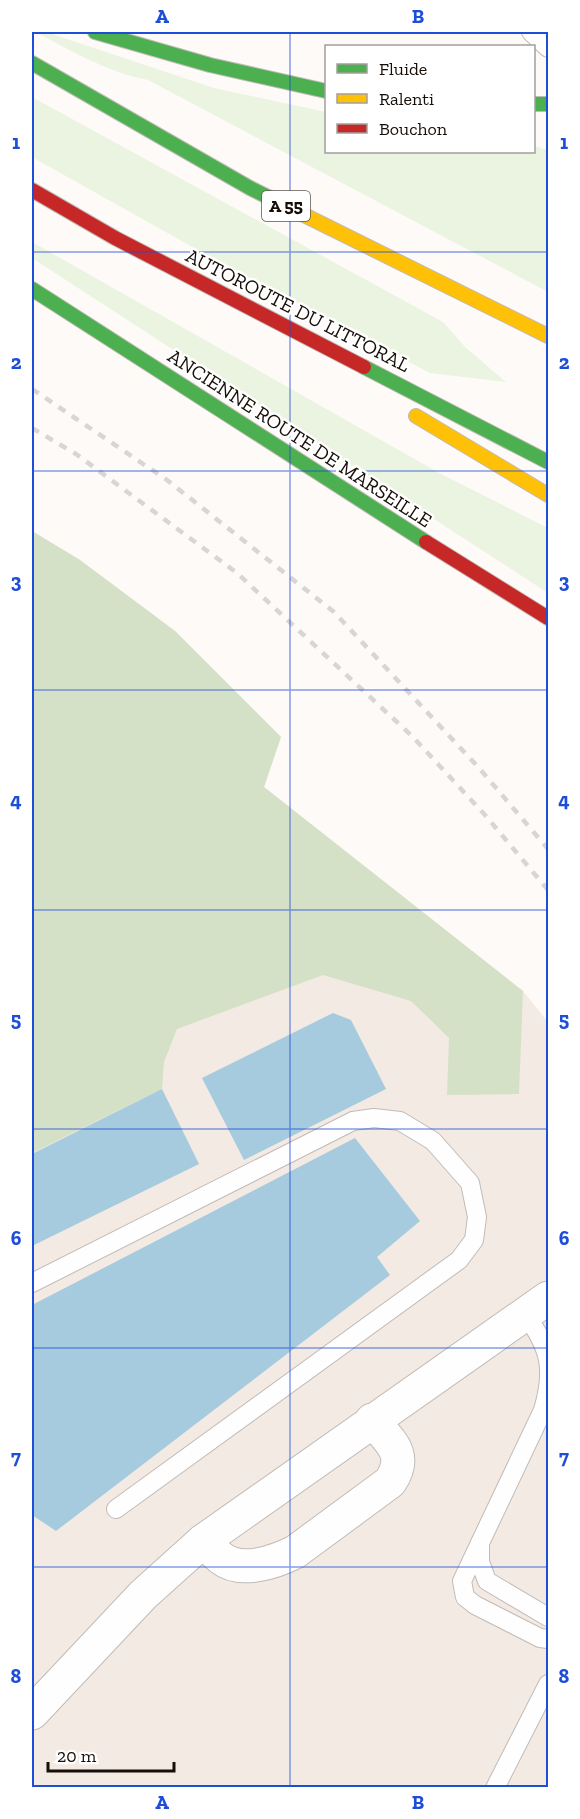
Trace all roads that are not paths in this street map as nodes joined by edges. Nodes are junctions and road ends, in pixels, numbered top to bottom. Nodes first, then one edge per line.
1 (95, 32) edge
2 (531, 32) edge
3 (549, 48) edge
4 (32, 63) edge
5 (325, 91) edge
6 (32, 190) edge
7 (116, 238) junction
8 (32, 289) edge
9 (549, 336) edge
10 (332, 366) dead end
11 (404, 409) dead end
12 (549, 462) edge
13 (549, 495) edge
14 (549, 618) edge
15 (32, 1283) edge
16 (537, 1306) edge
17 (372, 1420) junction
18 (116, 1509) dead end
19 (203, 1541) junction
20 (480, 1543) junction
21 (549, 1617) edge
22 (549, 1639) edge
23 (549, 1684) edge
24 (32, 1713) edge
25 (495, 1788) edge

1 - 5 main road
2 - 3 lane
4 - 9 main road, A 55
6 - 7 main road, AUTOROUTE DU LITTORAL
7 - 10 main road
7 - 12 main road, AUTOROUTE DU LITTORAL
8 - 14 main road, ANCIENNE ROUTE DE MARSEILLE
11 - 13 main road
15 - 18 lane
16 - 17 street
16 - 20 lane
17 - 19 street
17 - 19 street
19 - 24 street
20 - 21 lane
20 - 22 lane
23 - 25 lane

